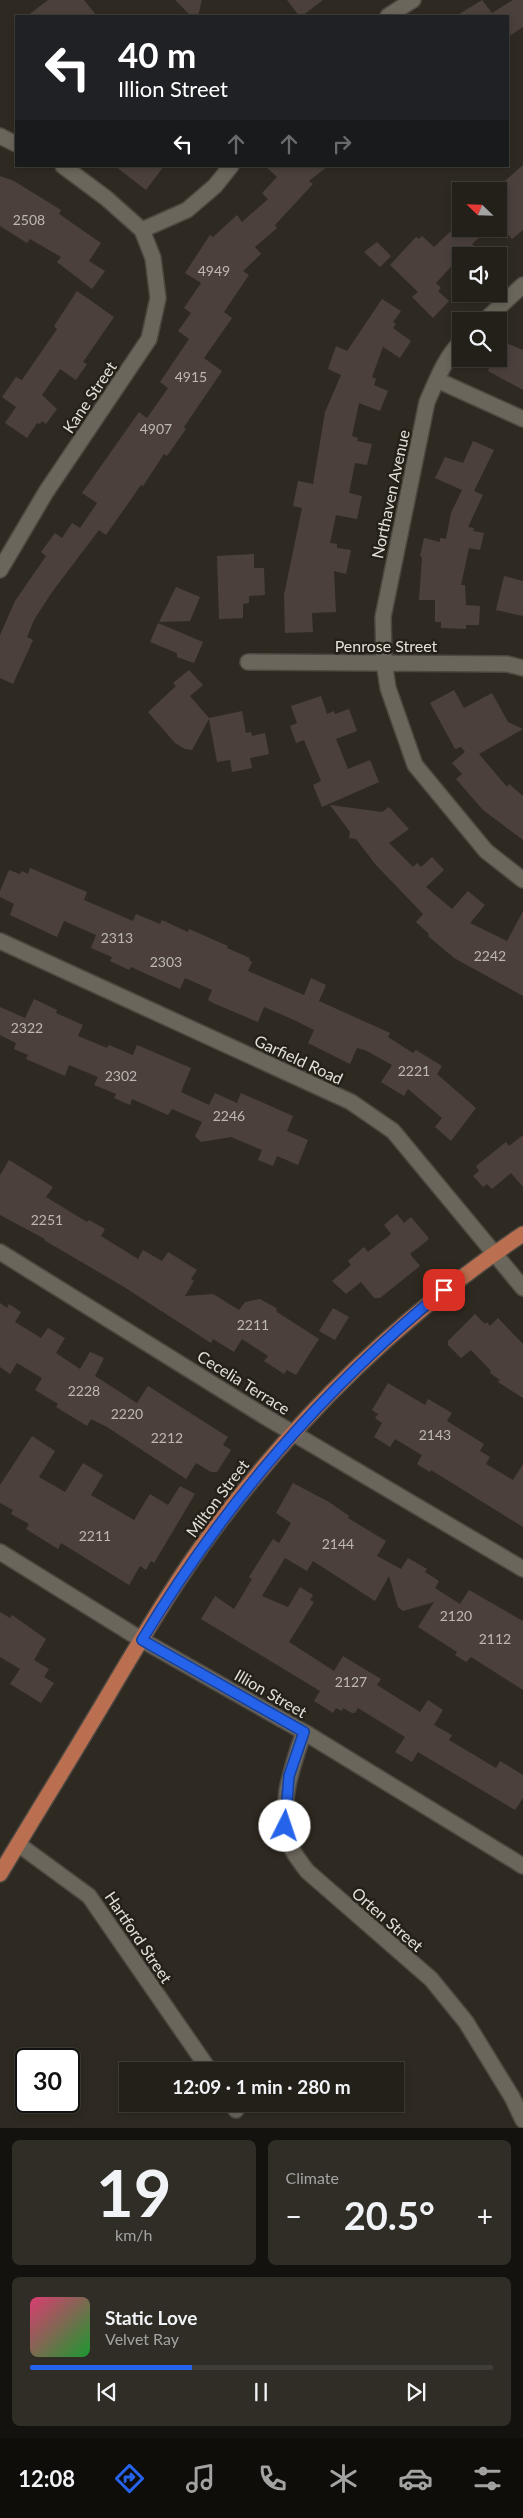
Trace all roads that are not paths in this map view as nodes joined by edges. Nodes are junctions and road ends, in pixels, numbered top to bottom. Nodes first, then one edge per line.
1 (413, 0) edge
2 (390, 15) edge
3 (0, 136) edge
4 (15, 144) edge
5 (64, 167) edge
6 (230, 167) edge
7 (142, 230) junction
8 (523, 285) edge
9 (494, 312) edge
10 (452, 355) edge
11 (437, 380) junction
12 (523, 419) edge
13 (0, 570) edge
14 (248, 662) dead end
15 (384, 662) junction
16 (523, 668) edge
17 (523, 880) edge
18 (0, 941) edge
19 (523, 1234) edge
20 (0, 1252) edge
21 (494, 1253) junction
22 (523, 1288) edge
23 (292, 1433) junction
24 (0, 1552) edge
25 (523, 1569) edge
26 (142, 1640) junction
27 (304, 1732) junction
28 (18, 1844) junction
29 (523, 1866) edge
30 (0, 1874) edge
31 (204, 2062) edge
32 (523, 2120) edge

1 - 2 street
3 - 4 street
5 - 7 street
6 - 7 street
7 - 13 street, Kane Street
8 - 9 street
10 - 11 street, Northaven Avenue
11 - 12 street
11 - 15 street, Northaven Avenue
14 - 15 street, Penrose Street
15 - 16 street, Penrose Street
15 - 17 street, Northaven Avenue
18 - 21 street, Garfield Road
19 - 21 main road, Milton Street
20 - 23 street, Cecelia Terrace
21 - 22 street, Garfield Road
21 - 23 main road, Milton Street
23 - 25 street, Cecelia Terrace
23 - 26 main road, Milton Street
24 - 26 street, Illion Street
26 - 27 street, Illion Street
26 - 28 main road, Milton Street
27 - 29 street, Illion Street
27 - 32 street, Orten Street
28 - 30 main road, Milton Street
28 - 31 street, Hartford Street

